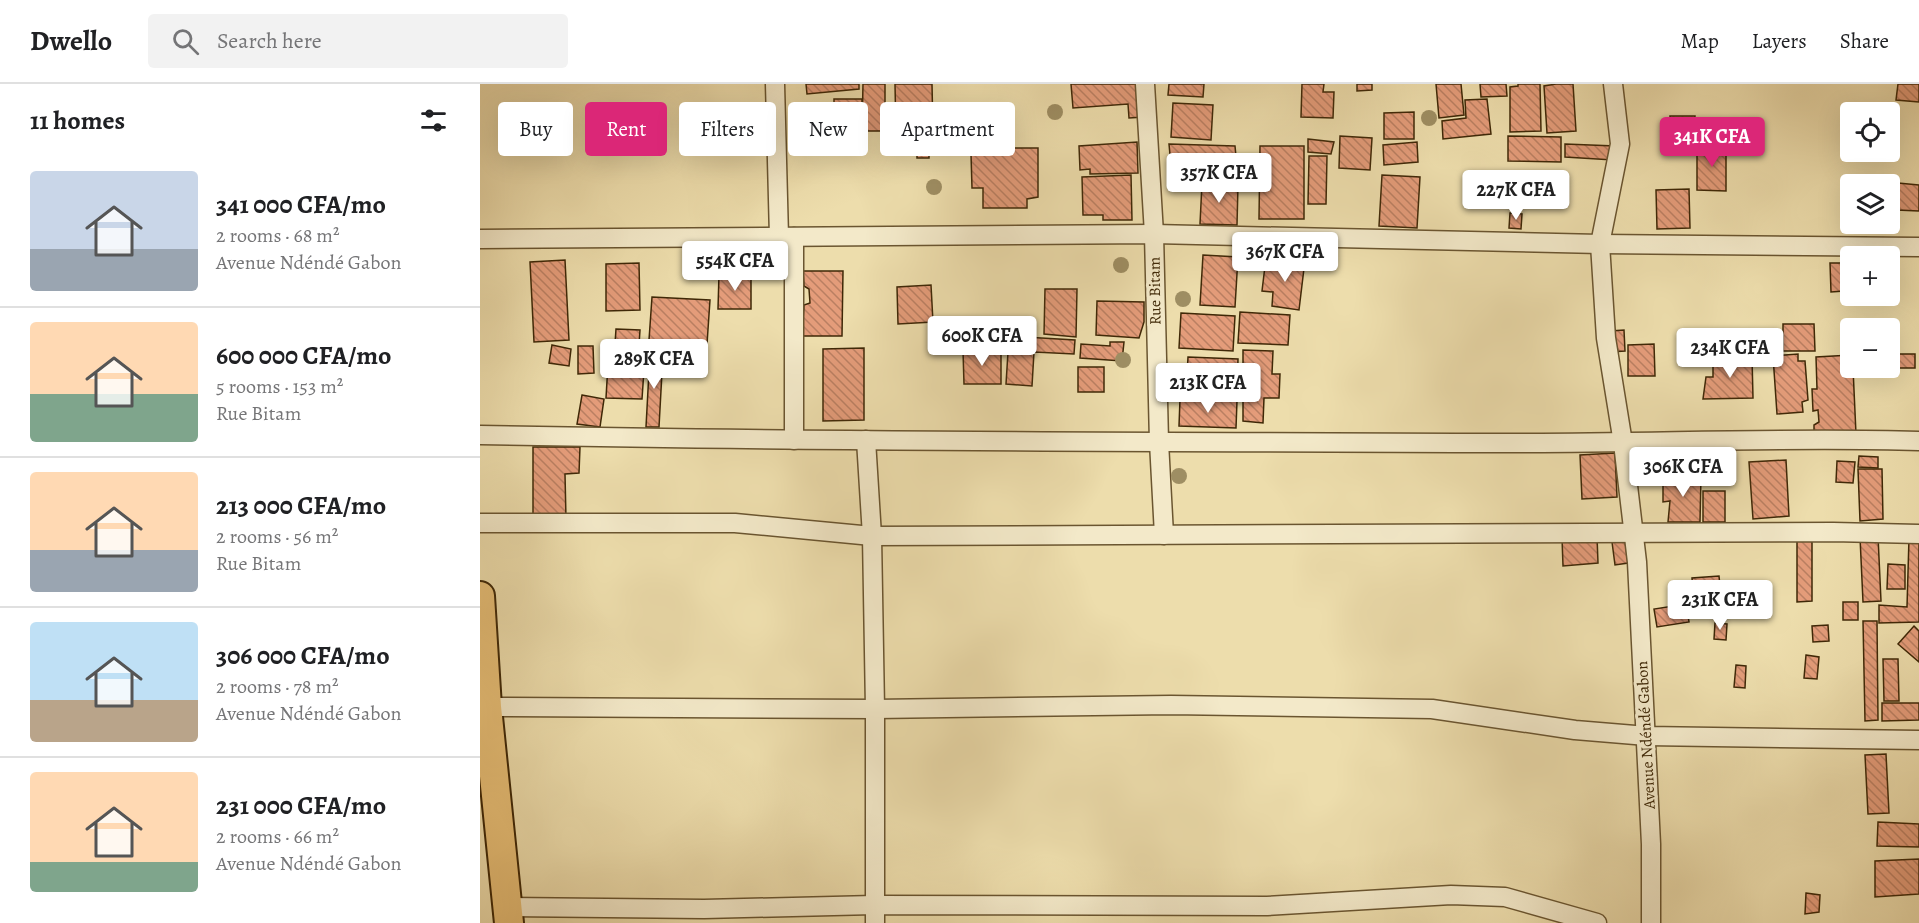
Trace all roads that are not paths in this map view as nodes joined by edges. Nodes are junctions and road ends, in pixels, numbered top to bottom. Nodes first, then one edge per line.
1 (775, 84) edge
2 (1145, 84) edge
3 (1613, 84) edge
4 (1154, 234) junction
5 (787, 237) junction
6 (480, 239) edge
7 (1600, 244) junction
8 (1919, 247) edge
9 (480, 435) edge
10 (794, 440) junction
11 (866, 440) junction
12 (1919, 441) edge
13 (1159, 442) junction
14 (1623, 443) junction
15 (480, 523) edge
16 (1634, 533) junction
17 (1164, 534) junction
18 (1919, 534) edge
19 (872, 536) junction
20 (480, 596) edge
21 (482, 650) edge
22 (487, 706) junction
23 (875, 709) junction
24 (1647, 736) junction
25 (1919, 740) edge
26 (874, 904) junction
27 (508, 915) edge
28 (1269, 915) edge
29 (875, 923) edge
30 (1597, 923) edge
31 (1651, 923) edge

1 - 5 street
2 - 4 street, Rue Bitam
3 - 7 street, Avenue Ndéndé Gabon
4 - 5 street
4 - 7 street
4 - 13 street, Rue Bitam
5 - 6 street
5 - 10 street
7 - 8 street
7 - 14 street, Avenue Ndéndé Gabon
9 - 10 street
10 - 11 street
11 - 13 street
11 - 19 street
12 - 14 street
13 - 14 street
13 - 17 street, Rue Bitam
14 - 16 street, Avenue Ndéndé Gabon
15 - 19 street
16 - 17 street
16 - 18 street
16 - 24 street, Avenue Ndéndé Gabon
17 - 19 street
19 - 23 street
20 - 21 highway
21 - 22 highway
22 - 23 street
22 - 27 highway
23 - 24 street
23 - 26 street
24 - 25 street
24 - 31 street, Avenue Ndéndé Gabon
26 - 27 street
26 - 28 street
26 - 29 street
28 - 30 street

